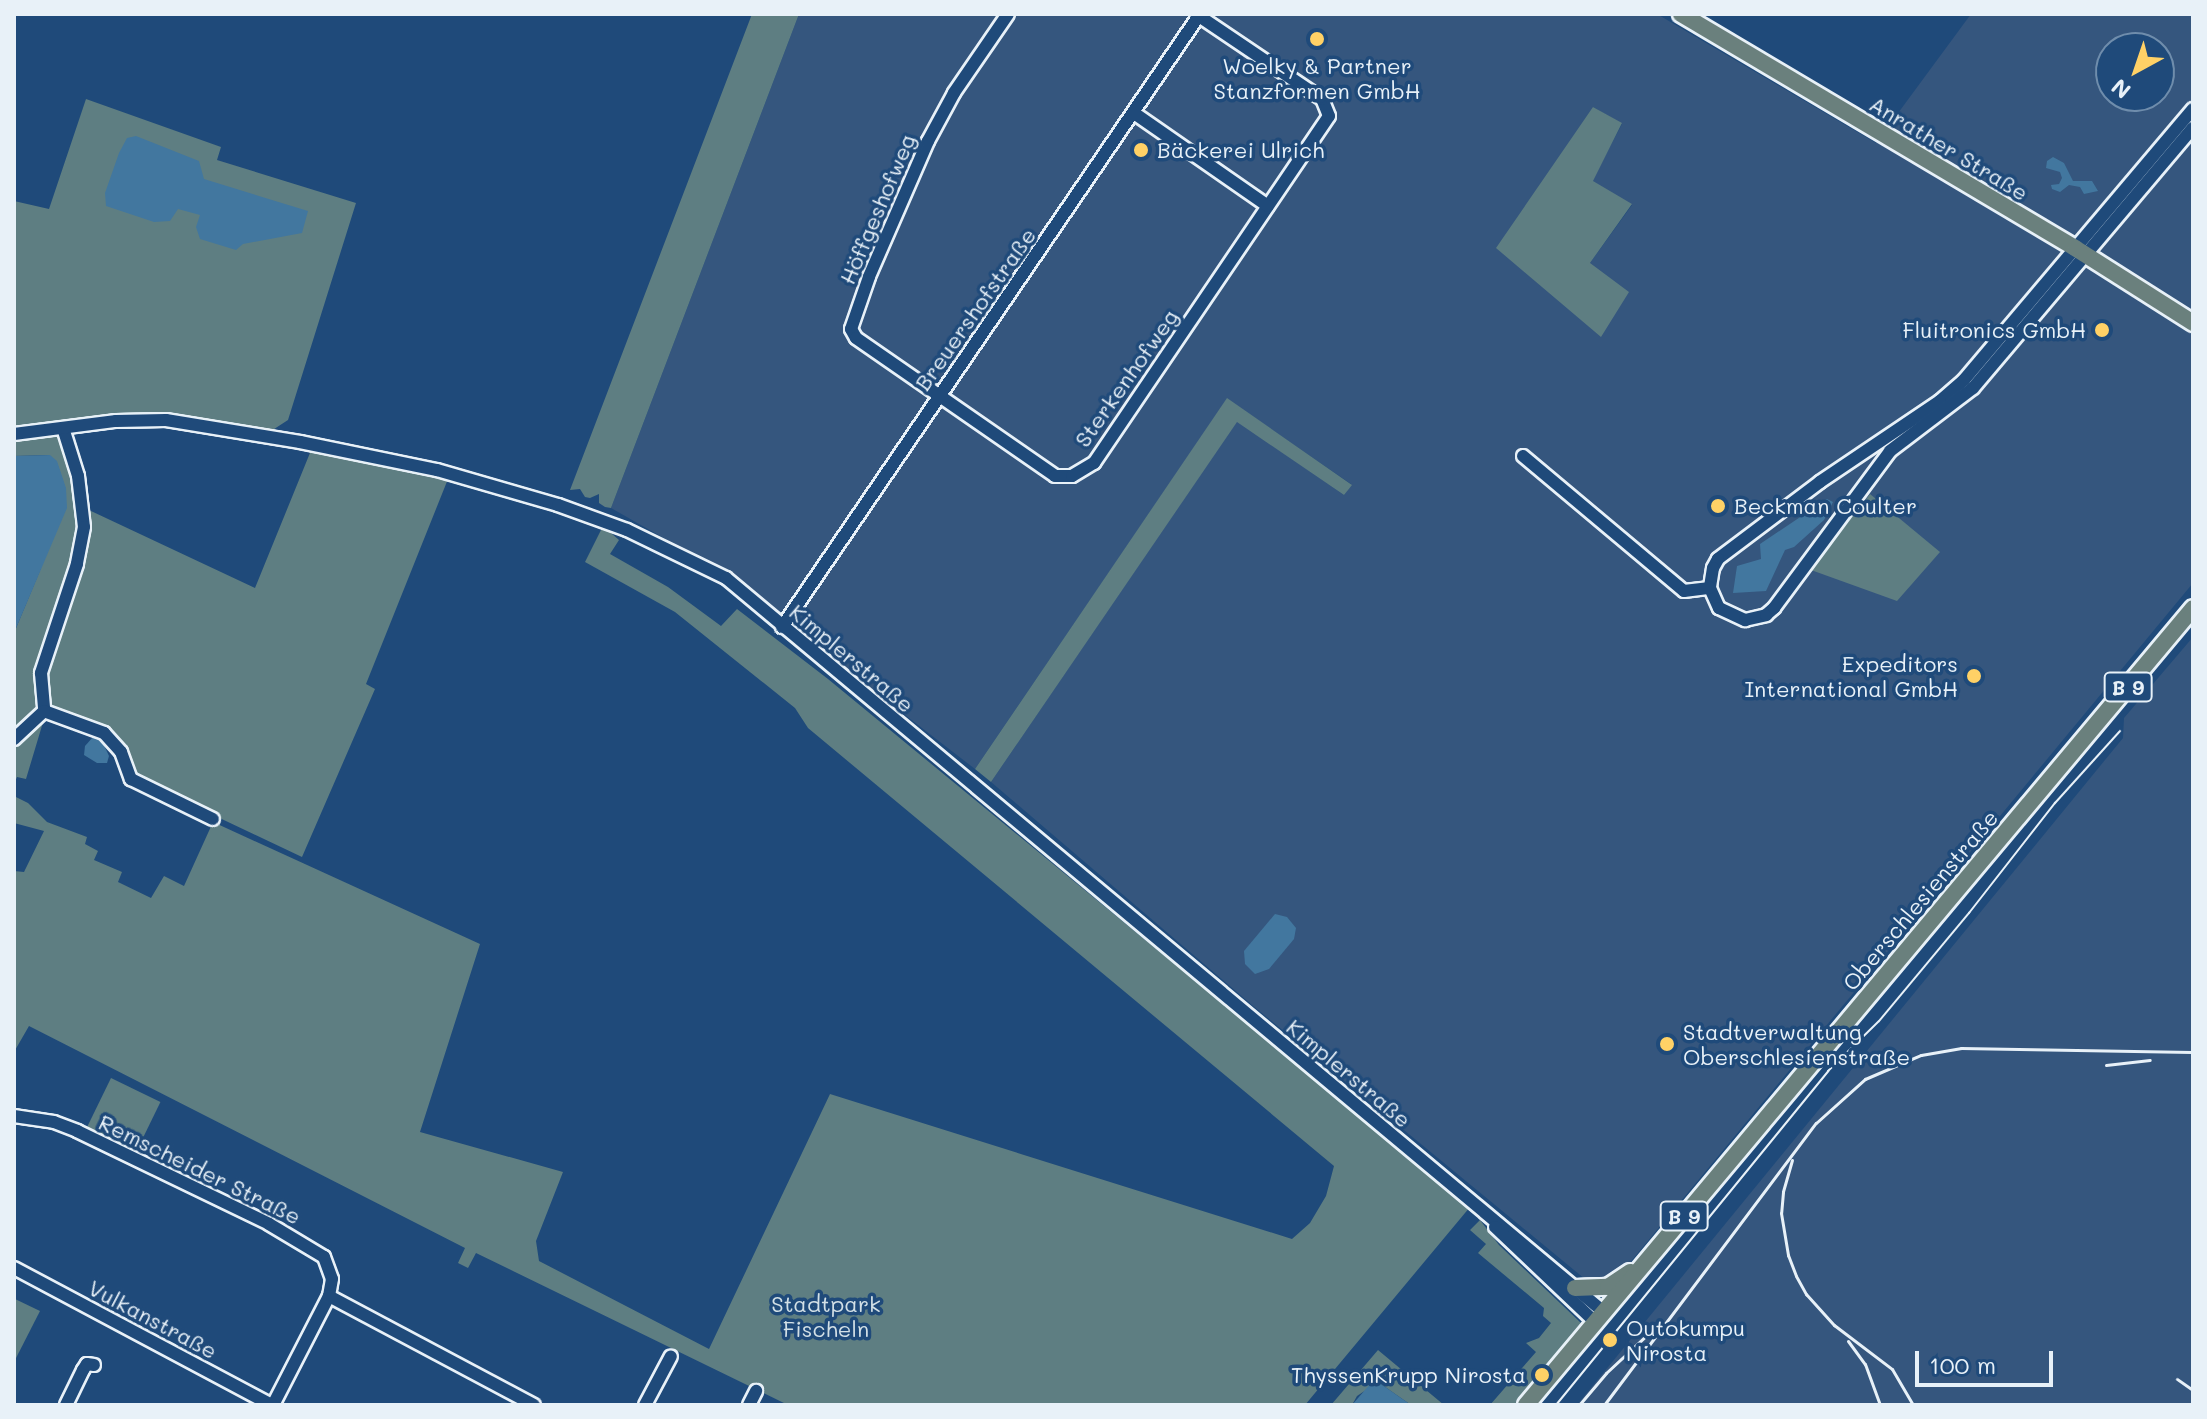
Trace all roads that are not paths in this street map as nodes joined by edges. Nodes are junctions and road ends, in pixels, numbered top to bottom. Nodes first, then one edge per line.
1 (1008, 14) edge
2 (1681, 14) edge
3 (1198, 15) edge
4 (2193, 109) edge
5 (1134, 113) junction
6 (2193, 128) edge
7 (1268, 206) junction
8 (2081, 251) junction
9 (2193, 323) edge
10 (1968, 384) junction
11 (940, 396) junction
12 (63, 428) junction
13 (14, 434) edge
14 (1523, 456) dead end
15 (1710, 588) junction
16 (2193, 608) edge
17 (782, 627) junction
18 (44, 711) junction
19 (14, 739) edge
20 (213, 819) dead end
21 (14, 1116) edge
22 (1481, 1209) junction
23 (1647, 1260) junction
24 (14, 1268) edge
25 (1575, 1288) junction
26 (329, 1296) junction
27 (1599, 1317) junction
28 (671, 1356) dead end
29 (94, 1365) dead end
30 (756, 1391) dead end
31 (66, 1405) edge
32 (272, 1405) edge
33 (534, 1405) edge
34 (645, 1405) edge
35 (749, 1405) edge
36 (1526, 1405) edge

1 - 11 street, Höffgeshofweg
2 - 8 main road, Anrather Straße
3 - 5 street, Breuershofstraße
3 - 7 street, Sterkenhofweg
4 - 8 street
5 - 7 street
5 - 11 street, Breuershofstraße
6 - 8 street
7 - 11 street, Sterkenhofweg
8 - 9 main road, Anrather Straße
8 - 10 street
10 - 15 street
10 - 15 street
11 - 17 street, Breuershofstraße
12 - 13 street, Kimplerstraße
12 - 17 street, Kimplerstraße
12 - 18 street
14 - 15 street
16 - 23 main road, Oberschlesienstraße / B 9
17 - 22 street, Kimplerstraße
18 - 19 street
18 - 20 street
21 - 26 street, Remscheider Straße
22 - 25 street, Kimplerstraße
22 - 27 street, Kimplerstraße
23 - 25 main road, B 9
23 - 27 main road, Oberschlesienstraße / B 9
24 - 32 street, Vulkanstraße
25 - 27 street, Kimplerstraße
26 - 32 street
26 - 33 street
27 - 36 main road, Oberschlesienstraße / B 9
28 - 34 street
29 - 31 street
30 - 35 street

